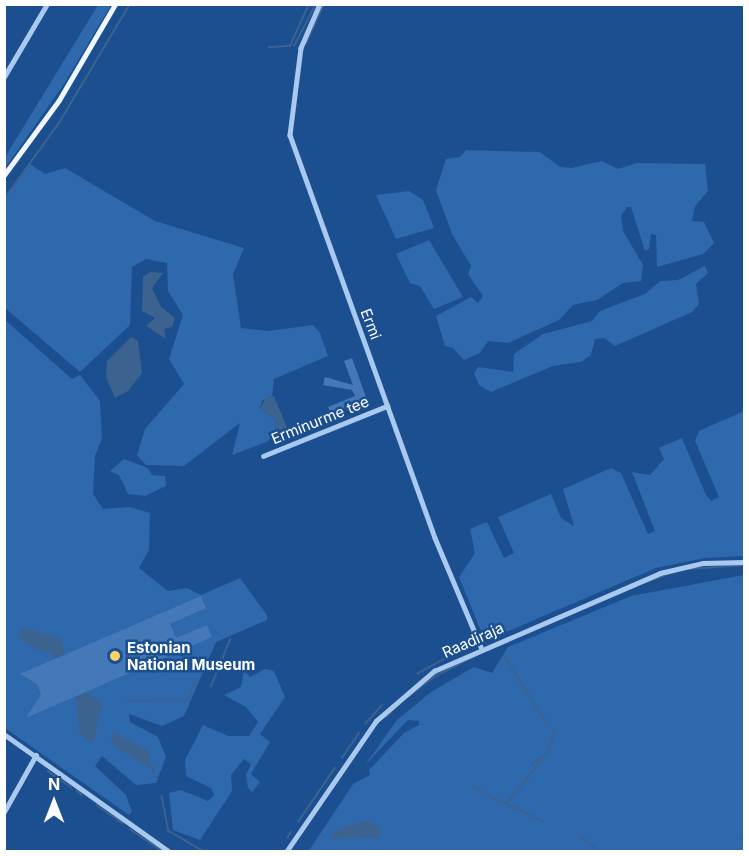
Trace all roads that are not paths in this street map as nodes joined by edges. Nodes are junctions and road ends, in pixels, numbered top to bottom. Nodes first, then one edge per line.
1 (46, 4) edge
2 (115, 4) edge
3 (320, 4) edge
4 (4, 77) edge
5 (21, 156) junction
6 (4, 175) edge
7 (4, 181) edge
8 (387, 406) junction
9 (263, 456) dead end
10 (744, 562) edge
11 (481, 647) junction
12 (4, 734) edge
13 (36, 755) junction
14 (4, 812) edge
15 (170, 852) edge
16 (286, 852) edge

1 - 4 street
2 - 5 main road
3 - 8 street, Ermi
5 - 6 main road
5 - 7 main road
8 - 9 street, Erminurme tee
8 - 11 street, Ermi
10 - 11 street, Raadiraja
11 - 16 street, Raadiraja
12 - 13 street
13 - 14 street
13 - 15 street

